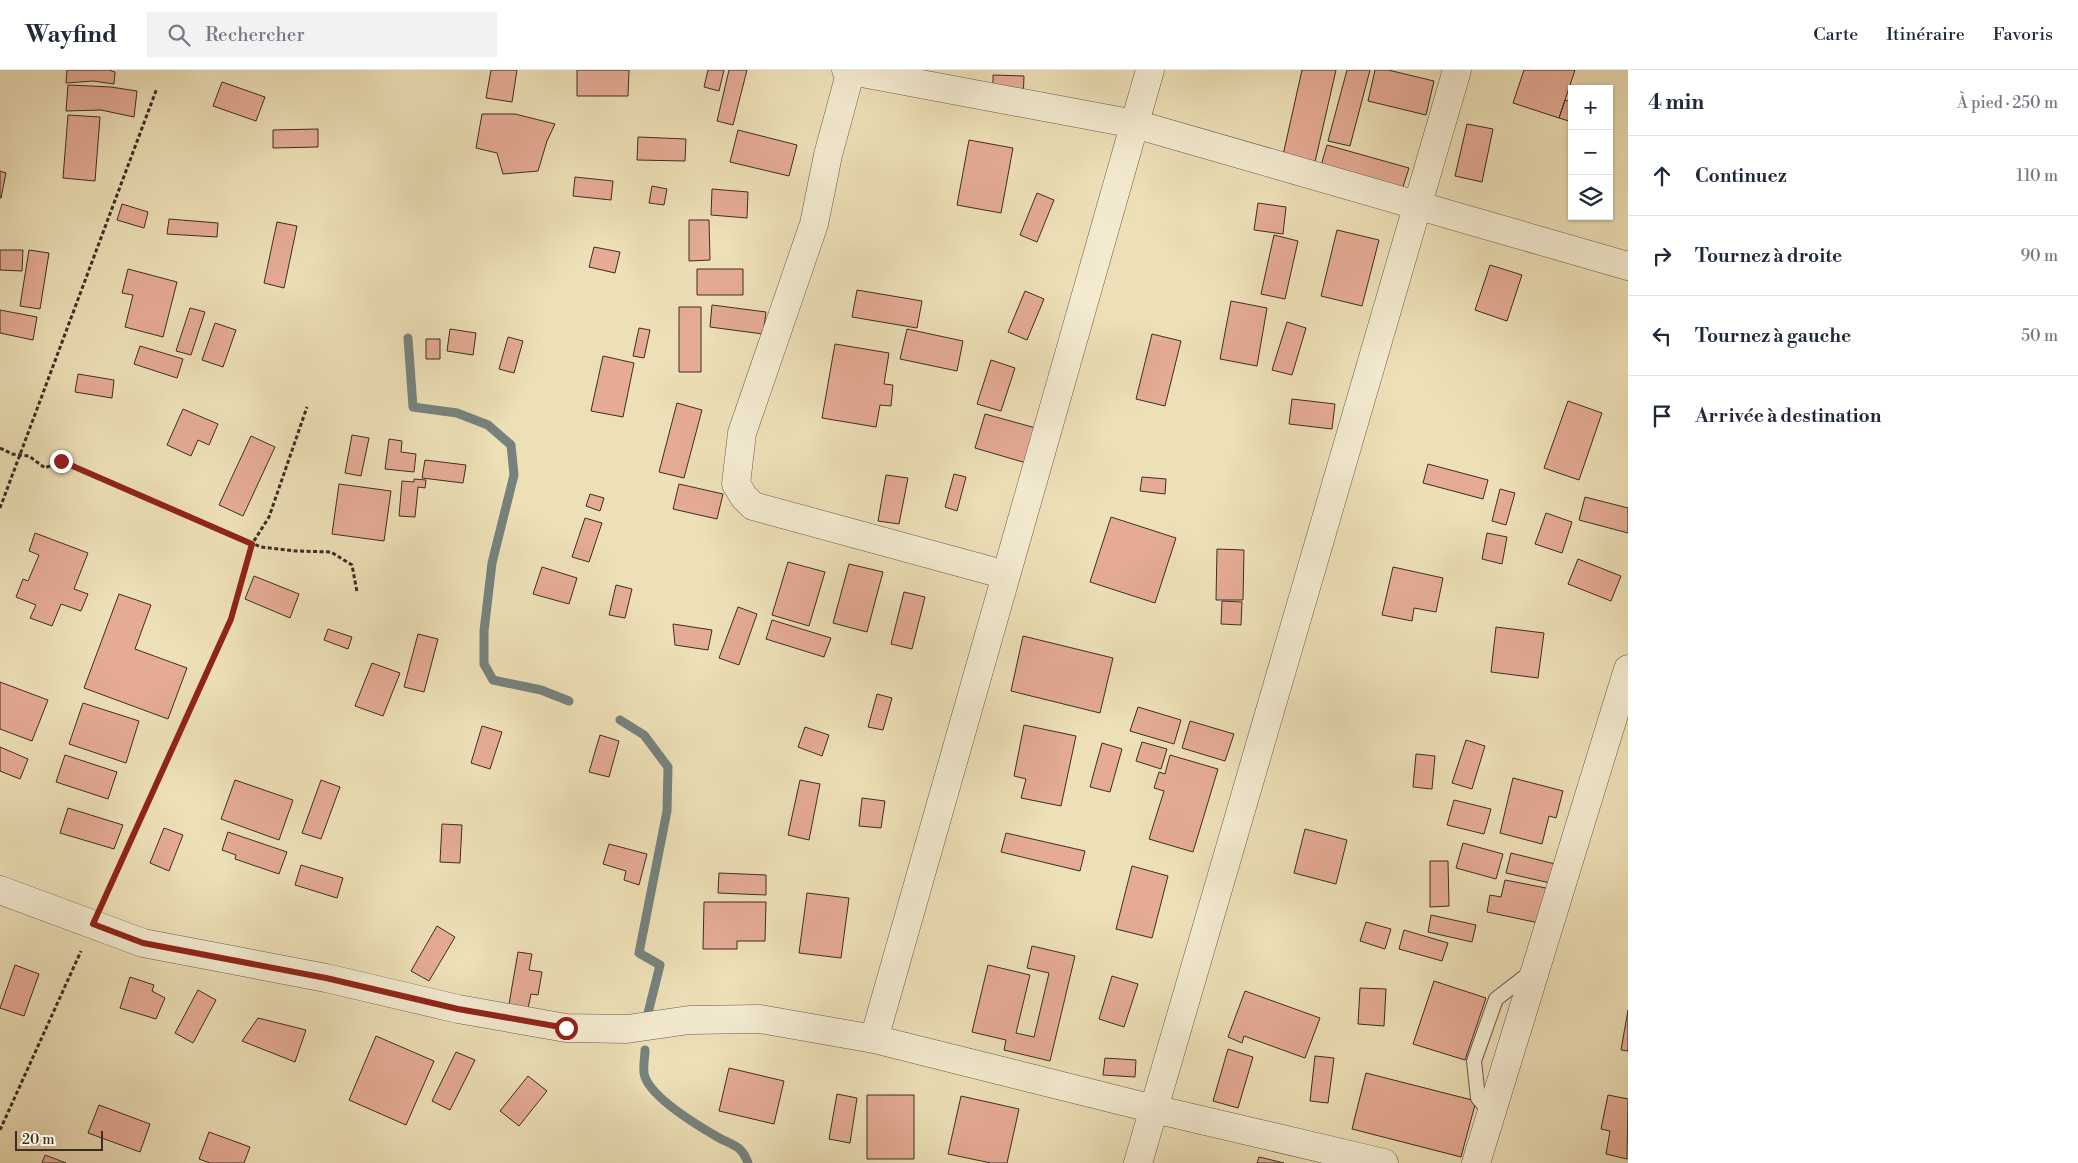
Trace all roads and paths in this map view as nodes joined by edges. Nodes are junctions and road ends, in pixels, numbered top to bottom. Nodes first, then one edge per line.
1 (849, 70) edge
2 (1150, 70) edge
3 (1457, 70) edge
4 (157, 88) dead end
5 (1135, 124) junction
6 (1418, 205) junction
7 (1628, 266) edge
8 (307, 407) dead end
9 (0, 448) edge
10 (19, 455) junction
11 (0, 508) edge
12 (252, 544) junction
13 (1006, 575) junction
14 (357, 592) dead end
15 (1628, 669) edge
16 (0, 890) edge
17 (93, 924) junction
18 (874, 1039) junction
19 (1154, 1109) junction
20 (0, 1130) edge
21 (1138, 1163) edge
22 (1384, 1163) edge
23 (1476, 1163) edge

1 - 5 street
1 - 13 street
2 - 5 street
3 - 6 street
4 - 10 path
5 - 6 street
5 - 13 street
6 - 7 street
6 - 19 street
8 - 12 path
9 - 10 path
10 - 11 path
10 - 12 path
12 - 14 path
12 - 17 path
13 - 18 street
15 - 23 street
16 - 17 street
17 - 18 street
17 - 20 path
18 - 19 street
19 - 21 street
19 - 22 street

